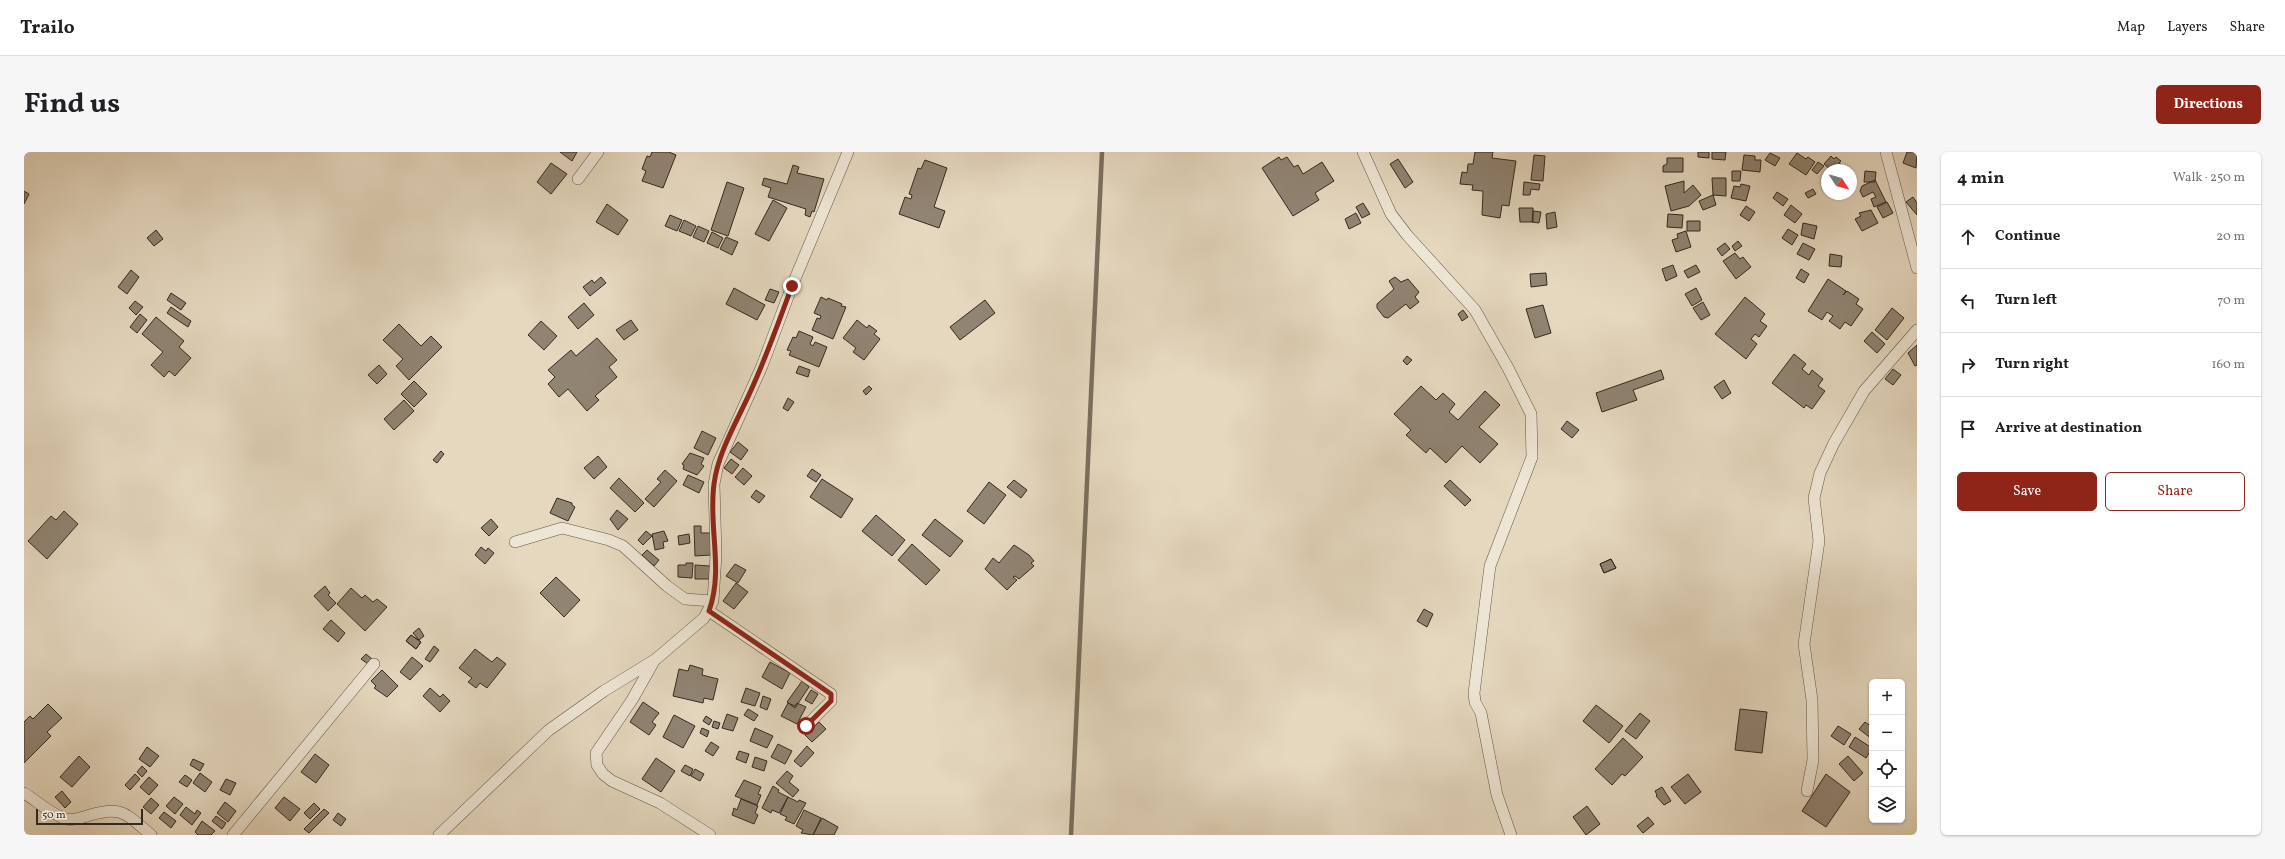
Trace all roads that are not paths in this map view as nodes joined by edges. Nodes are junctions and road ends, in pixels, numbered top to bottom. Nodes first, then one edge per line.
1 (598, 152) edge
2 (848, 152) edge
3 (1363, 152) edge
4 (1886, 152) edge
5 (578, 178) dead end
6 (1917, 268) edge
7 (1917, 330) edge
8 (515, 542) dead end
9 (711, 606) junction
10 (656, 659) junction
11 (374, 664) dead end
12 (806, 726) dead end
13 (1807, 791) dead end
14 (24, 793) edge
15 (151, 835) edge
16 (233, 835) edge
17 (439, 835) edge
18 (710, 835) edge
19 (1511, 835) edge

1 - 5 street
2 - 9 street
3 - 19 street
4 - 6 street
7 - 13 street
8 - 9 street
9 - 10 street
9 - 12 street
10 - 17 street
10 - 18 street
11 - 16 street
14 - 15 street

